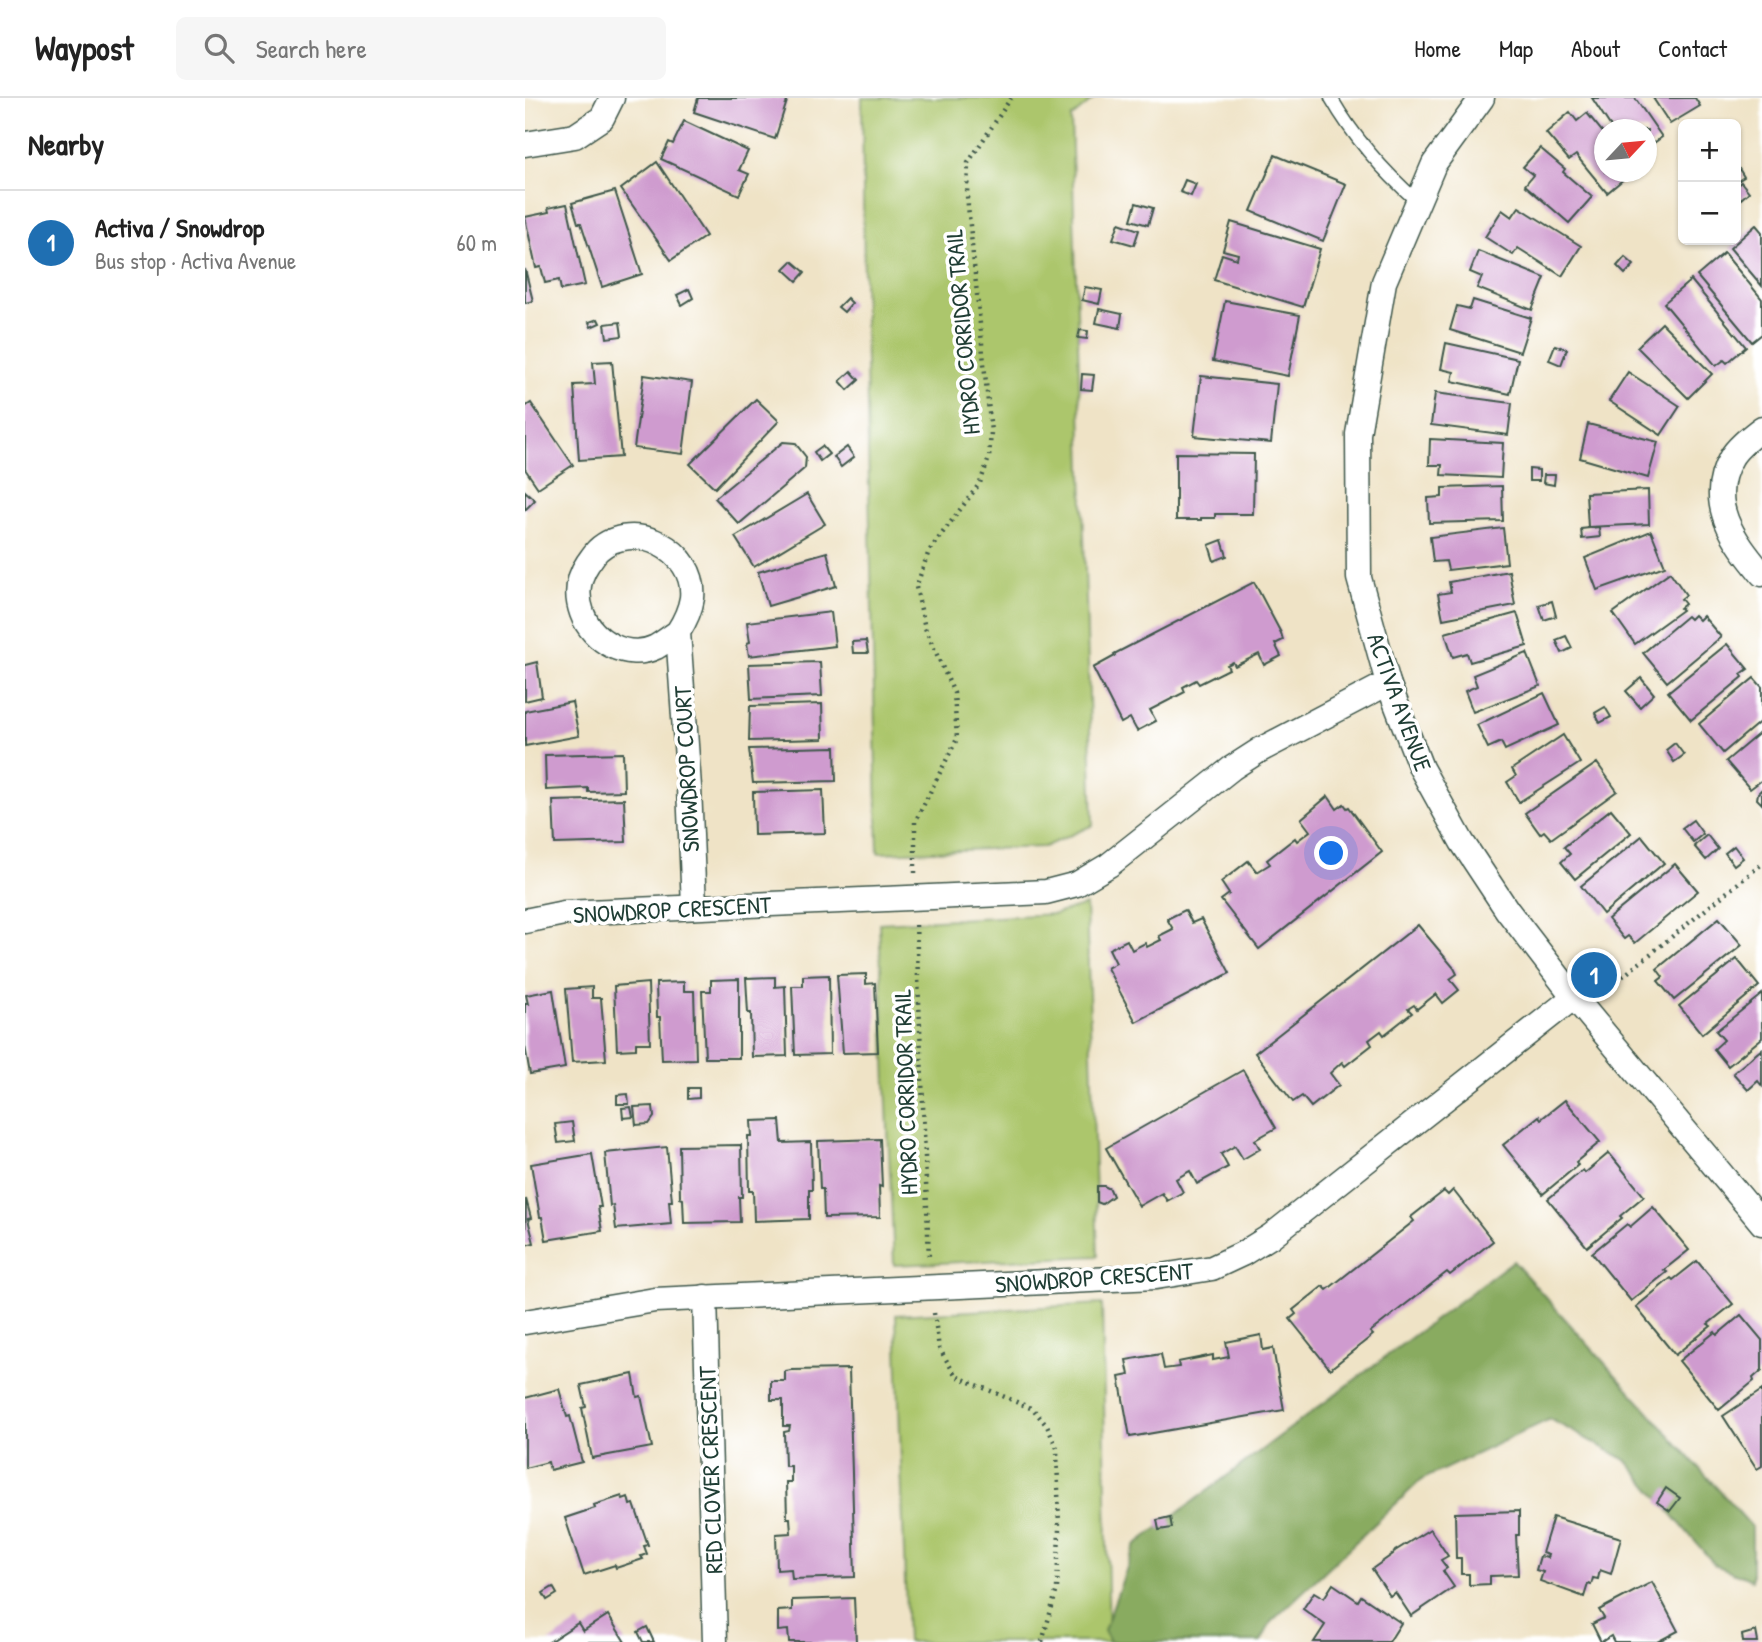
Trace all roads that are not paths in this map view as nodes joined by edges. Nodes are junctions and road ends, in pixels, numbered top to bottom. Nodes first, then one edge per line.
1 (612, 98) edge
2 (1331, 98) edge
3 (1482, 98) edge
4 (525, 144) edge
5 (1418, 202) junction
6 (1762, 428) edge
7 (1762, 574) edge
8 (678, 632) junction
9 (1388, 683) junction
10 (694, 906) junction
11 (525, 921) edge
12 (1574, 997) junction
13 (1762, 1223) edge
14 (705, 1297) junction
15 (525, 1322) edge
16 (715, 1642) edge

1 - 4 street
2 - 5 lane
3 - 5 street, ACTIVA AVENUE
5 - 9 street, ACTIVA AVENUE
6 - 7 street
8 - 8 street, SNOWDROP COURT
8 - 10 street, SNOWDROP COURT
9 - 10 street, SNOWDROP CRESCENT
9 - 12 street, ACTIVA AVENUE
10 - 11 street, SNOWDROP CRESCENT
12 - 13 street, ACTIVA AVENUE
12 - 14 street, SNOWDROP CRESCENT
14 - 15 street, SNOWDROP CRESCENT
14 - 16 street, RED CLOVER CRESCENT

